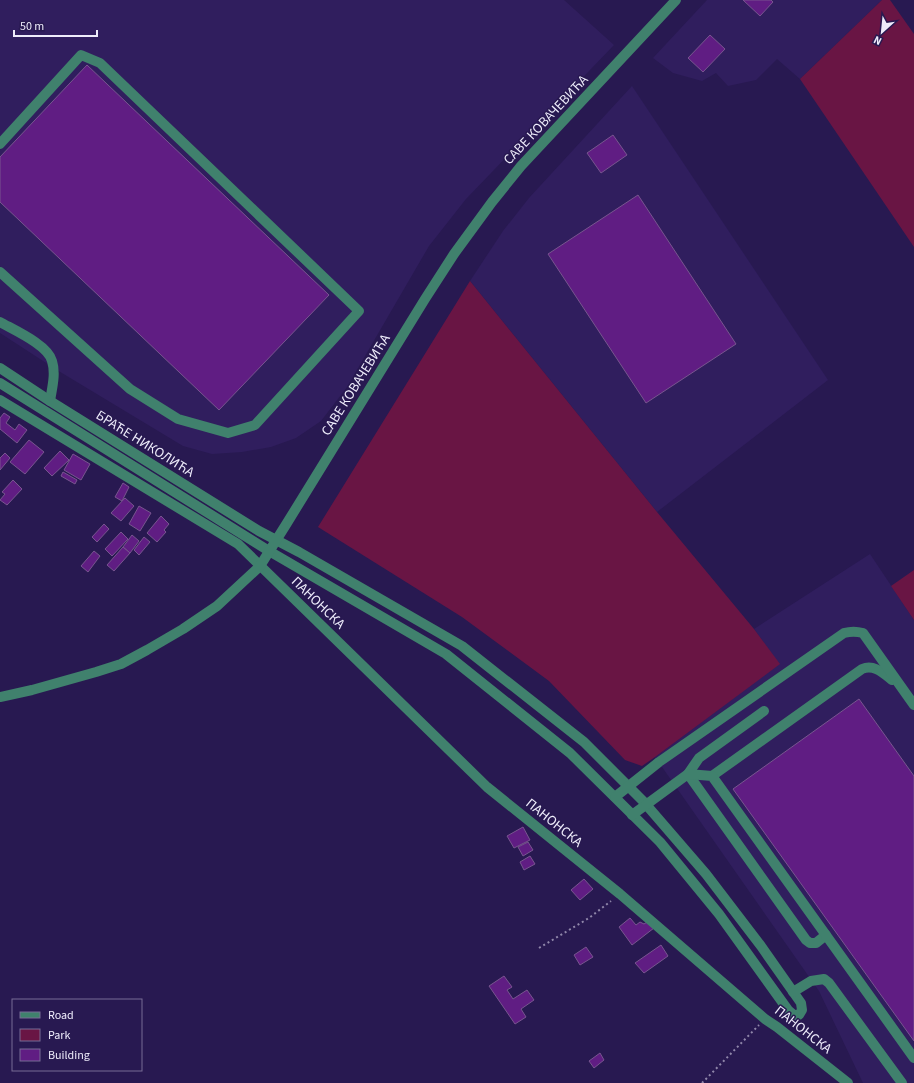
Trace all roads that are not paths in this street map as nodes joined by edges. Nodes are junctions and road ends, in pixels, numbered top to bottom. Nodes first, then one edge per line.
1 (676, 0) edge
2 (0, 144) edge
3 (0, 272) edge
4 (0, 322) edge
5 (0, 368) edge
6 (0, 383) edge
7 (0, 400) edge
8 (50, 401) junction
9 (277, 539) junction
10 (269, 551) junction
11 (260, 566) junction
12 (903, 690) junction
13 (0, 697) edge
14 (914, 705) edge
15 (764, 711) dead end
16 (688, 774) junction
17 (712, 776) junction
18 (628, 786) junction
19 (614, 797) junction
20 (647, 805) junction
21 (632, 815) junction
22 (826, 935) junction
23 (792, 992) junction
24 (914, 1058) edge
25 (848, 1083) edge
26 (902, 1083) edge

1 - 9 street, САВЕ КОВАЧЕВИЋА
2 - 3 street
4 - 8 street
5 - 8 street, БРАЋЕ НИКОЛИЋА
6 - 10 street, БРАЋЕ НИКОЛИЋА
7 - 11 street, ПАНОНСКА
8 - 9 street, БРАЋЕ НИКОЛИЋА
9 - 10 street, САВЕ КОВАЧЕВИЋА
9 - 18 street, БРАЋЕ НИКОЛИЋА
10 - 11 street, САВЕ КОВАЧЕВИЋА
10 - 19 street, БРАЋЕ НИКОЛИЋА
11 - 13 street, САВЕ КОВАЧЕВИЋА
11 - 25 street, ПАНОНСКА
12 - 14 street
12 - 17 street
12 - 18 street
15 - 16 street
16 - 17 street
16 - 20 street
16 - 22 street
17 - 22 street
18 - 19 street
18 - 20 street, БРАЋЕ НИКОЛИЋА
19 - 21 street, БРАЋЕ НИКОЛИЋА
20 - 21 street
20 - 23 street, БРАЋЕ НИКОЛИЋА
21 - 23 street, БРАЋЕ НИКОЛИЋА
22 - 24 street
23 - 26 street

